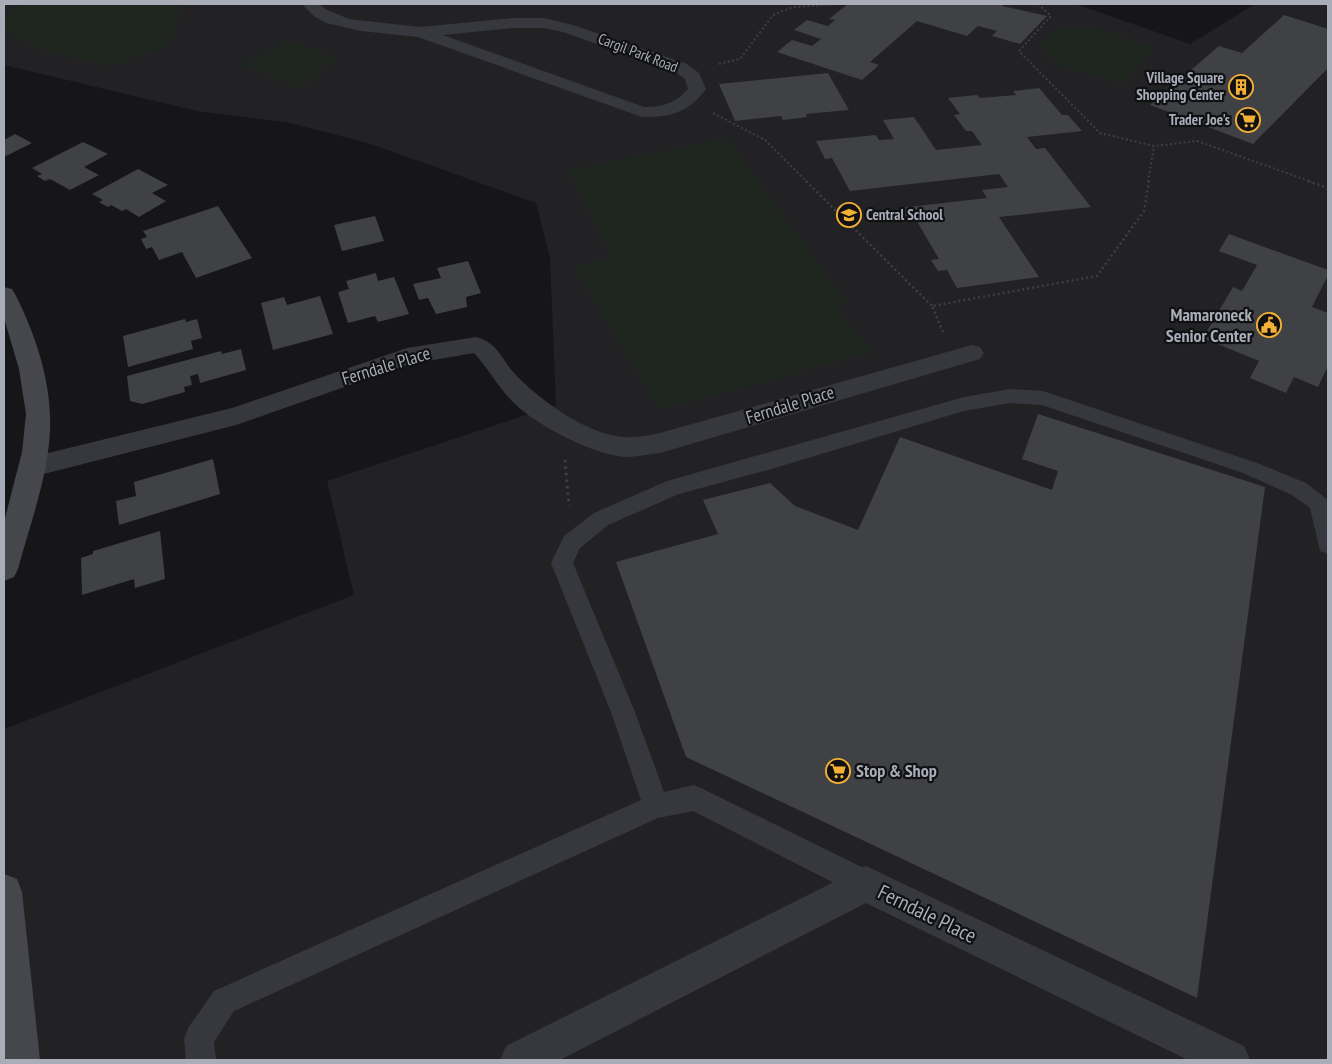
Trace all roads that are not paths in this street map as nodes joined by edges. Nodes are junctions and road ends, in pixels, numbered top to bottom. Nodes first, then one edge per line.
1 (310, 4) edge
2 (420, 32) junction
3 (4, 294) edge
4 (963, 356) road end
5 (32, 466) junction
6 (1328, 545) edge
7 (4, 569) edge
8 (656, 806) junction
9 (866, 884) junction
10 (4, 892) edge
11 (20, 1060) edge
12 (201, 1060) edge
13 (520, 1060) edge
14 (1230, 1060) edge

1 - 2 street, Cargil Park Road
2 - 2 street, Cargil Park Road
3 - 5 main road
4 - 5 street, Ferndale Place
5 - 7 main road
6 - 8 lane
8 - 9 lane
8 - 12 lane
9 - 13 street, Ferndale Place
9 - 14 street, Ferndale Place
10 - 11 main road

